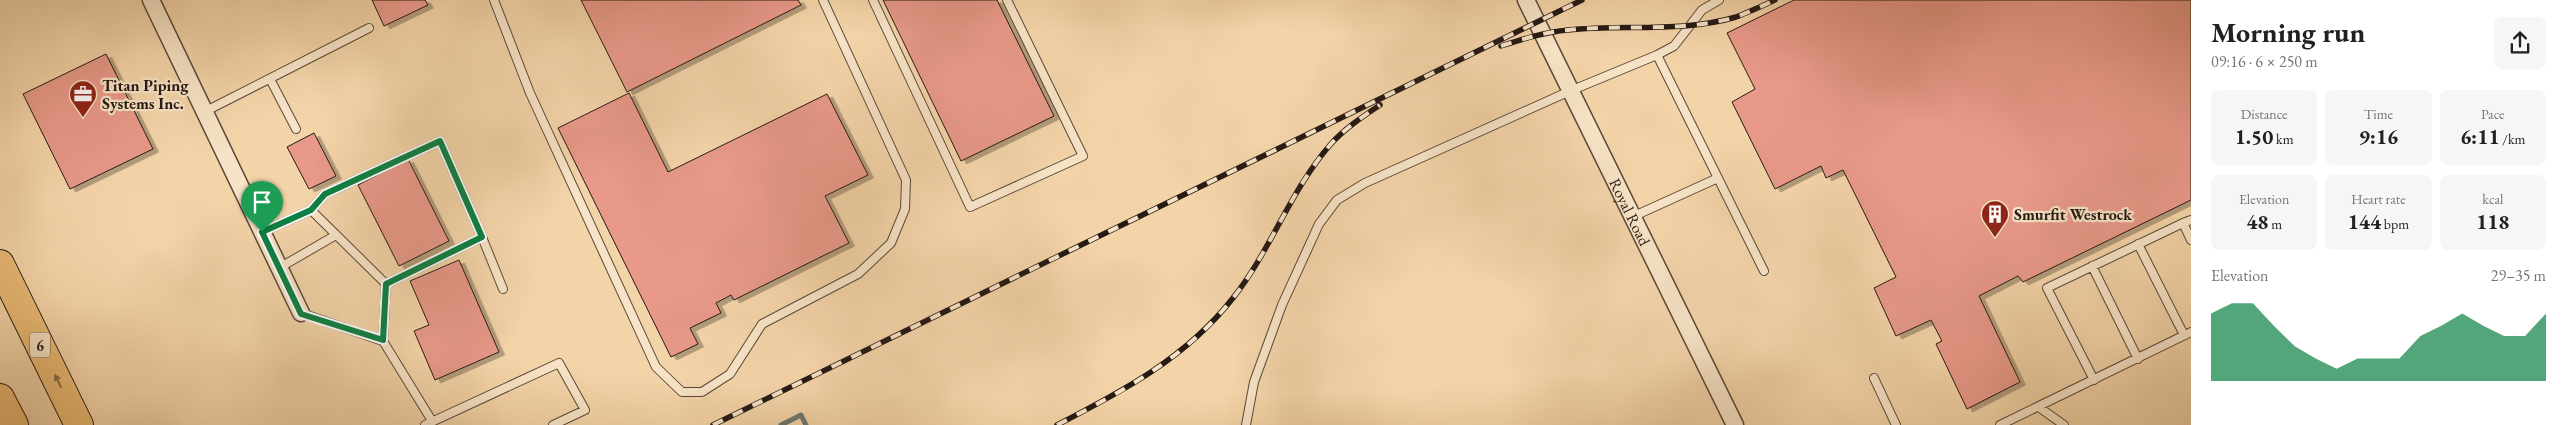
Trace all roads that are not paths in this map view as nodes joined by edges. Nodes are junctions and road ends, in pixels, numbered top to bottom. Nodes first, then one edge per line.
1 (151, 0) edge
2 (494, 0) edge
3 (823, 0) edge
4 (873, 0) edge
5 (1007, 0) edge
6 (1526, 0) edge
7 (1719, 0) edge
8 (369, 28) dead end
9 (1657, 55) junction
10 (270, 79) junction
11 (1570, 90) junction
12 (204, 112) junction
13 (296, 129) dead end
14 (1718, 178) junction
15 (311, 210) junction
16 (1632, 217) junction
17 (2191, 220) edge
18 (2183, 224) junction
19 (262, 232) junction
20 (336, 235) junction
21 (482, 237) junction
22 (2191, 240) edge
23 (2138, 244) junction
24 (0, 264) edge
25 (2092, 266) junction
26 (278, 268) junction
27 (1764, 271) dead end
28 (386, 284) junction
29 (503, 289) dead end
30 (301, 314) joint
31 (2188, 334) edge
32 (383, 340) junction
33 (2138, 359) junction
34 (1874, 378) dead end
35 (2094, 380) junction
36 (0, 398) edge
37 (2040, 408) junction
38 (428, 423) edge
39 (14, 425) edge
40 (80, 425) edge
41 (553, 425) edge
42 (1246, 425) edge
43 (1734, 425) edge
44 (1896, 425) edge
45 (2000, 425) edge
46 (2064, 425) edge

1 - 12 street
2 - 3 lane
4 - 5 lane
6 - 11 street, Royal Road
7 - 9 lane
8 - 10 lane
9 - 11 lane
9 - 14 lane
10 - 12 lane
10 - 13 lane
11 - 16 street, Royal Road
11 - 42 lane
12 - 19 street
14 - 16 lane
14 - 27 lane
15 - 19 lane
15 - 20 lane
15 - 21 lane
16 - 43 street, Royal Road
17 - 18 lane
18 - 22 lane
18 - 23 lane
19 - 26 street
20 - 26 lane
20 - 28 lane
21 - 28 lane
21 - 29 lane
23 - 25 lane
23 - 31 lane
40 -> 24 highway, 6
25 - 33 lane
25 - 35 lane
26 - 30 street
28 - 32 lane
30 - 32 lane
31 - 33 lane
32 - 38 lane
33 - 35 lane
34 - 44 lane
35 - 37 lane
36 - 39 highway
37 - 45 lane
37 - 46 lane
38 - 41 lane

